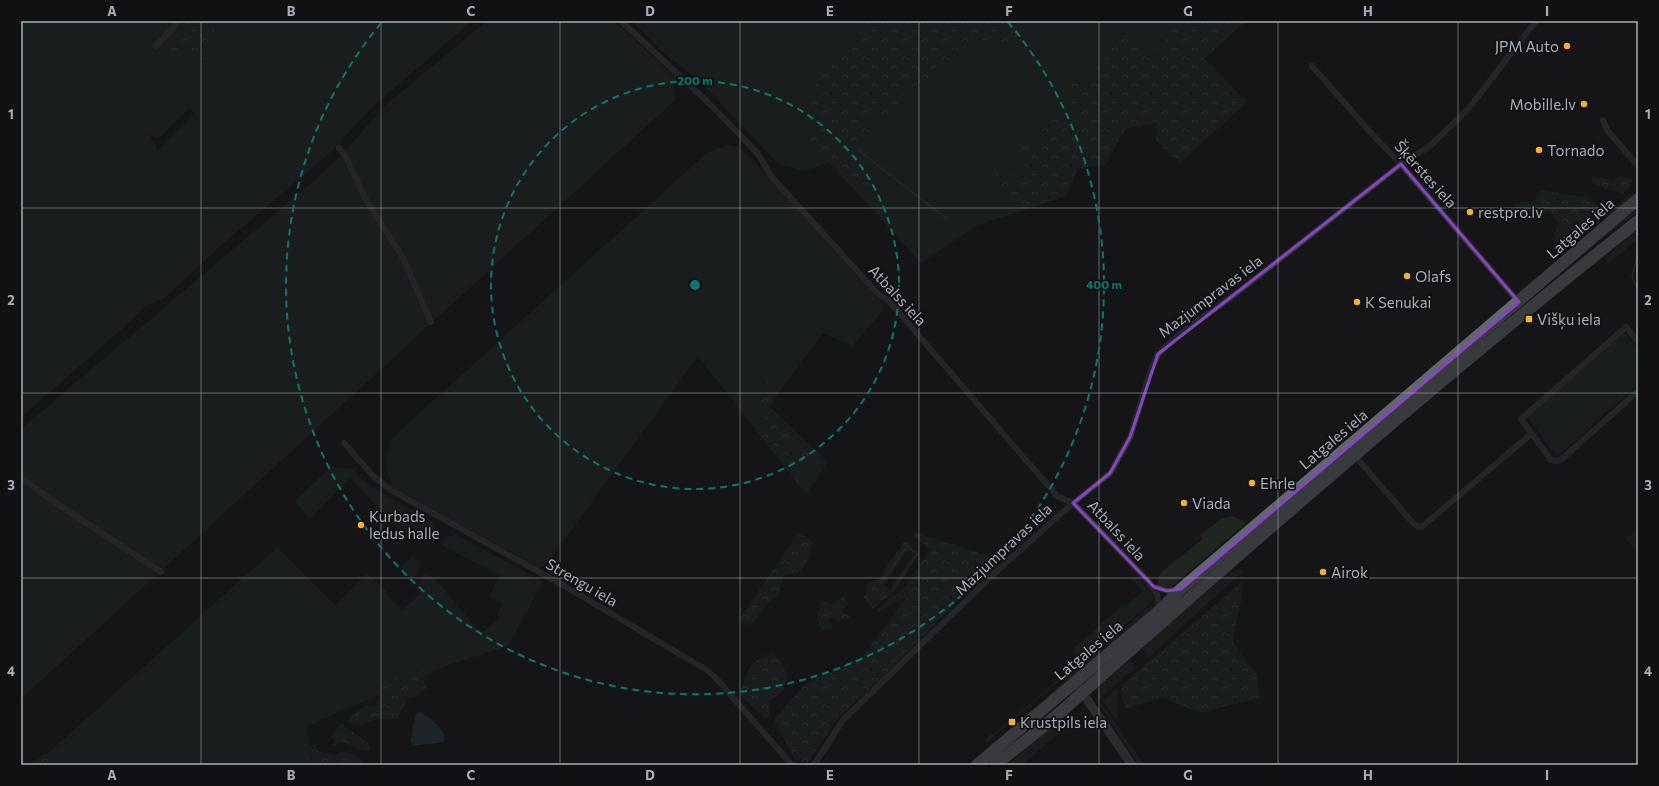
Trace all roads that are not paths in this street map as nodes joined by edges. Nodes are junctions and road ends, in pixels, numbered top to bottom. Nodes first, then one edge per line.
1 (179, 21) edge
2 (621, 21) edge
3 (1536, 21) edge
4 (156, 46) dead end
5 (1312, 66) dead end
6 (1603, 120) dead end
7 (339, 148) dead end
8 (1402, 164) junction
9 (1638, 166) edge
10 (1638, 199) edge
11 (1638, 221) edge
12 (1518, 302) junction
13 (431, 322) dead end
14 (1638, 342) edge
15 (1638, 391) edge
16 (1531, 434) junction
17 (344, 442) dead end
18 (1355, 456) junction
19 (21, 478) edge
20 (1073, 503) junction
21 (161, 572) dead end
22 (1154, 587) junction
23 (1181, 589) junction
24 (1159, 611) junction
25 (1079, 687) junction
26 (792, 765) edge
27 (814, 765) edge
28 (977, 765) edge
29 (995, 765) edge
30 (1132, 765) edge

1 - 4 street
2 - 20 street, Atbalss iela
3 - 8 street, Mazjumpravas iela
5 - 8 street, Šķērstes iela
6 - 9 street
7 - 13 street
8 - 12 street, Šķērstes iela
8 - 20 street, Mazjumpravas iela
10 - 12 highway, Latgales iela
11 - 18 highway, Latgales iela
12 - 23 highway, Latgales iela
14 - 16 street
15 - 16 street
16 - 18 street
17 - 26 street, Strengu iela
18 - 25 highway, Latgales iela
19 - 21 street
20 - 22 street, Atbalss iela
20 - 27 street, Mazjumpravas iela
22 - 23 street
22 - 24 street
23 - 24 highway, Latgales iela
24 - 25 highway, Latgales iela
25 - 28 highway, Latgales iela
25 - 29 highway, Latgales iela
25 - 30 street

